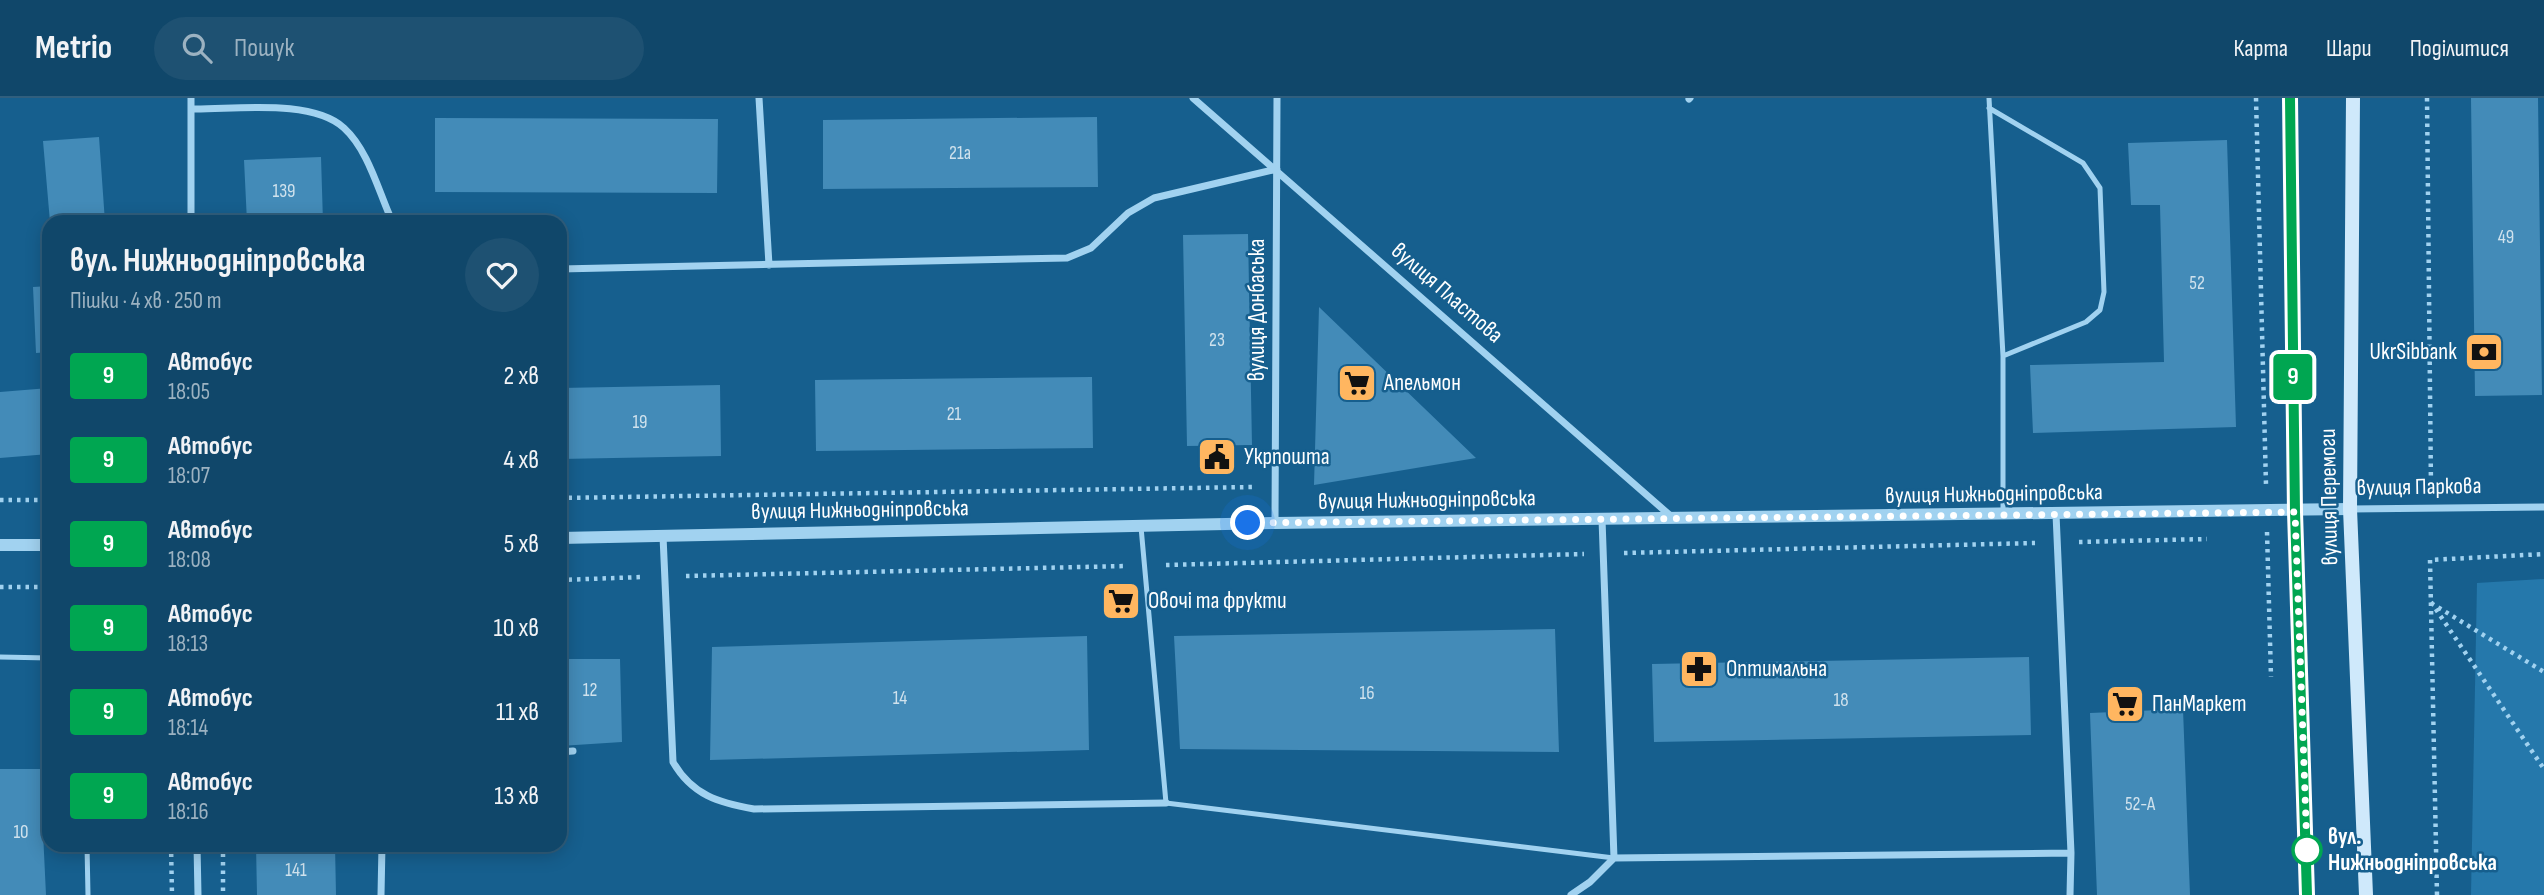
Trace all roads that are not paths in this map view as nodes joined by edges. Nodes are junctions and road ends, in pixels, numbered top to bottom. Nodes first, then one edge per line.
1 (191, 98) edge
2 (759, 98) edge
3 (1193, 98) edge
4 (1277, 98) edge
5 (1989, 98) edge
6 (2290, 98) edge
7 (2353, 98) edge
8 (1989, 108) junction
9 (191, 109) junction
10 (1277, 169) junction
11 (191, 215) edge
12 (389, 215) edge
13 (769, 265) junction
14 (567, 269) edge
15 (2003, 356) junction
16 (2544, 507) edge
17 (2350, 509) junction
18 (2295, 512) junction
19 (2056, 514) junction
20 (2003, 515) junction
21 (1602, 519) junction
22 (1674, 519) junction
23 (1275, 523) junction
24 (1140, 526) junction
25 (663, 536) junction
26 (567, 538) edge
27 (0, 545) edge
28 (42, 545) edge
29 (0, 657) edge
30 (42, 657) edge
31 (567, 751) edge
32 (573, 751) dead end
33 (1166, 803) junction
34 (87, 852) edge
35 (197, 852) edge
36 (382, 852) edge
37 (2071, 853) junction
38 (1614, 858) junction
39 (88, 895) edge
40 (198, 895) edge
41 (381, 895) edge
42 (1571, 895) edge
43 (2070, 895) edge
44 (2307, 895) edge
45 (2366, 895) edge

1 - 9 street
2 - 13 street
3 - 10 street, вулиця Пластова
4 - 10 street, вулиця Донбаська
5 - 8 lane
6 - 18 main road, вулиця Перемоги
7 - 17 main road, вулиця Перемоги
8 - 15 lane
8 - 15 lane
9 - 11 street
9 - 12 street
10 - 13 street
10 - 22 street, вулиця Пластова
10 - 23 street, вулиця Донбаська
13 - 14 street
15 - 20 lane
16 - 17 street, вулиця Паркова
17 - 18 street, вулиця Паркова
17 - 45 main road, вулиця Перемоги
18 - 19 street, вулиця Нижньодніпровська
18 - 44 main road, вулиця Перемоги
19 - 20 street, вулиця Нижньодніпровська
19 - 37 street
20 - 22 street, вулиця Нижньодніпровська
21 - 22 street, вулиця Нижньодніпровська
21 - 23 street, вулиця Нижньодніпровська
21 - 38 street
23 - 24 street, вулиця Нижньодніпровська
24 - 25 street, вулиця Нижньодніпровська
24 - 33 lane
25 - 26 street, вулиця Нижньодніпровська
25 - 33 street
27 - 28 street
29 - 30 lane
31 - 32 street
33 - 38 lane
34 - 39 lane
35 - 40 street
36 - 41 street
37 - 38 street
37 - 43 street
38 - 42 street

